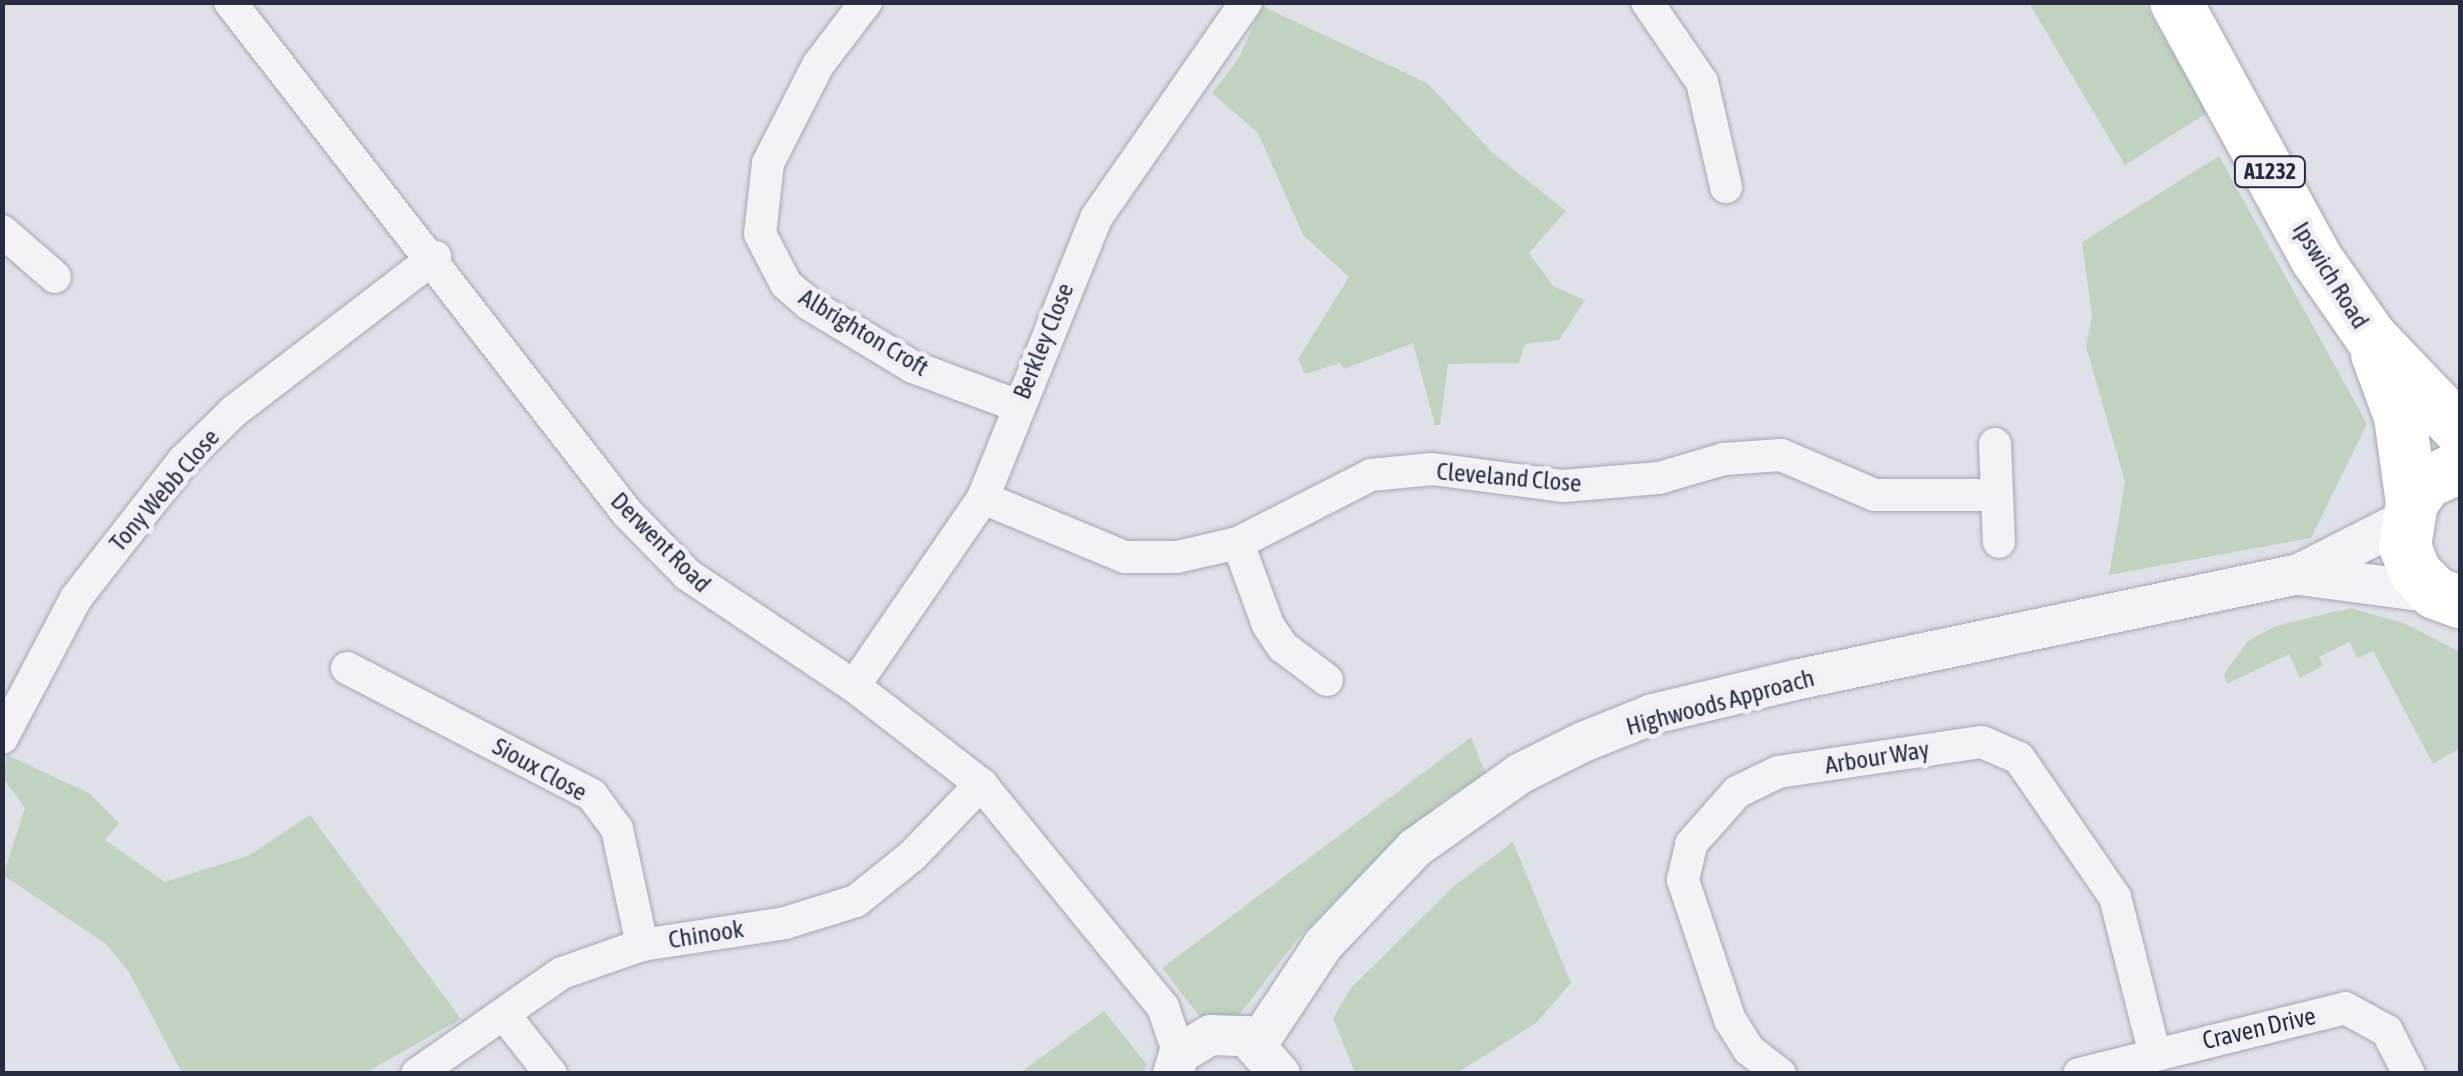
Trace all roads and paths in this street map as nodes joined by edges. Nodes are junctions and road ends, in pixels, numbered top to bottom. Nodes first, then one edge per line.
1 (230, 2) edge
2 (866, 2) edge
3 (1246, 2) edge
4 (1647, 2) edge
5 (2176, 2) edge
6 (1726, 187) dead end
7 (2, 230) edge
8 (435, 257) junction
9 (55, 277) dead end
10 (2370, 337) junction
11 (1016, 405) junction
12 (2460, 430) edge
13 (1995, 444) dead end
14 (2460, 467) edge
15 (1995, 495) junction
16 (983, 498) junction
17 (2408, 512) junction
18 (1999, 542) dead end
19 (1238, 543) junction
20 (2298, 574) junction
21 (2448, 598) edge
22 (346, 668) dead end
23 (1327, 680) dead end
24 (854, 686) junction
25 (2, 738) edge
26 (982, 784) junction
27 (642, 945) junction
28 (506, 1016) junction
29 (2154, 1051) junction
30 (1188, 1054) edge
31 (1269, 1058) edge
32 (417, 1074) edge
33 (551, 1074) edge
34 (1780, 1074) edge
35 (2079, 1074) edge
36 (2409, 1074) edge

1 - 8 street, Derwent Road
2 - 11 street, Albrighton Croft
3 - 11 street, Berkley Close
4 - 6 street
5 - 10 main road, Ipswich Road / A1232
7 - 9 street
8 - 24 street, Derwent Road
8 - 25 street, Tony Webb Close
10 - 12 main road, Ipswich Road / A1232
10 - 17 main road, Ipswich Road / A1232
11 - 16 street, Berkley Close
13 - 15 street
14 - 17 main road
15 - 18 street
15 - 19 street, Cleveland Close
16 - 19 street, Cleveland Close
16 - 24 street, Berkley Close
17 - 20 street, Highwoods Approach
17 - 21 main road, A1232
19 - 23 street
20 - 21 street, Highwoods Approach
20 - 31 street, Highwoods Approach
22 - 27 street, Sioux Close
24 - 26 street, Derwent Road
26 - 27 street, Chinook
26 - 30 street, Derwent Road
27 - 28 street, Chinook
28 - 32 street, Chinook
28 - 33 street
29 - 34 street, Arbour Way
29 - 35 street, Craven Drive
29 - 36 street, Craven Drive
30 - 31 street

